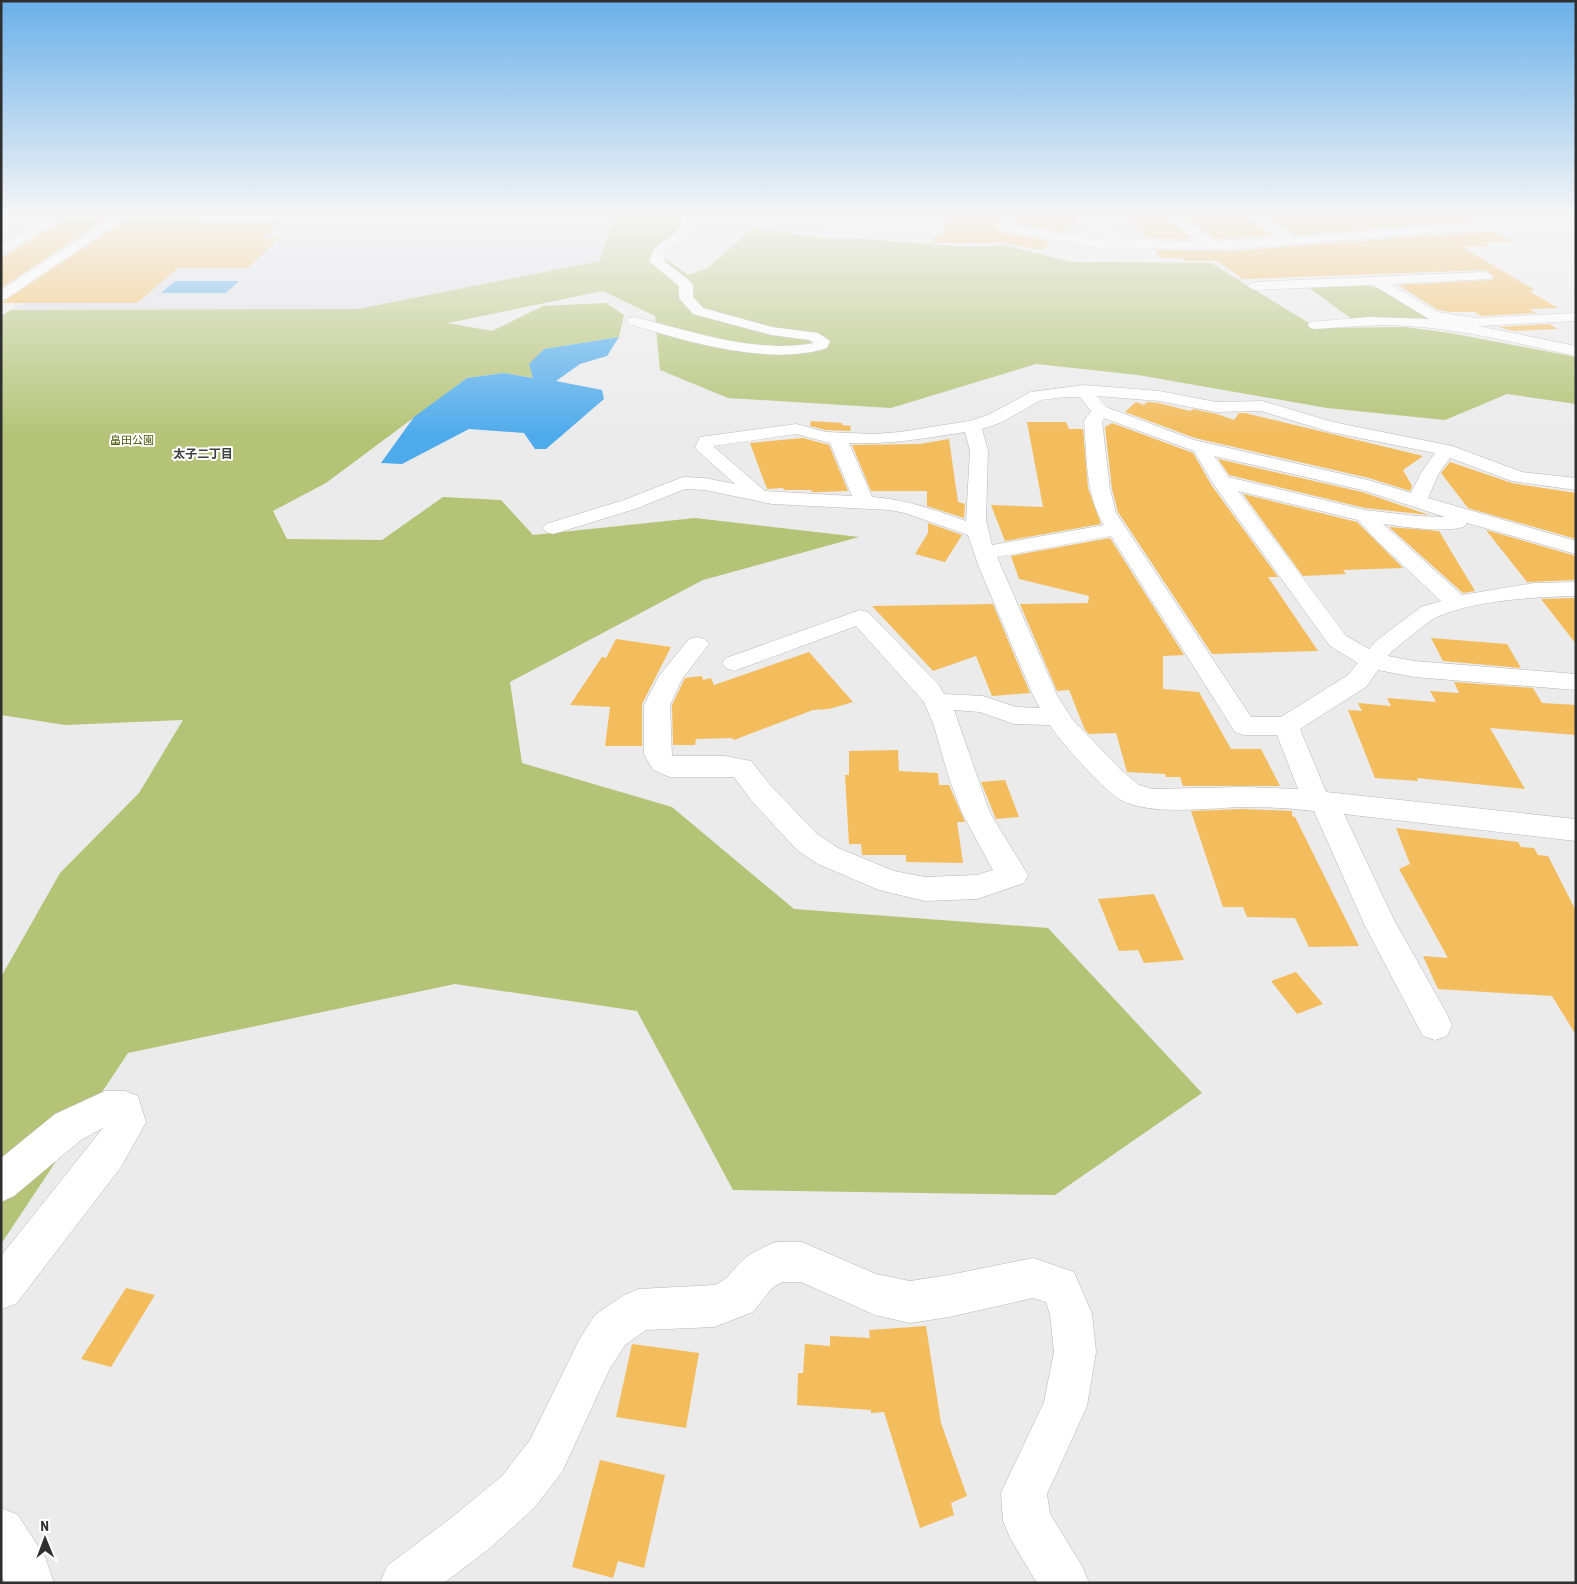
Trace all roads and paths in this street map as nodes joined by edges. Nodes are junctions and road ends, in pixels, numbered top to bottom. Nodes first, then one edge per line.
1 (12, 289) edge
2 (686, 289) edge
3 (1389, 289) edge
4 (1, 296) edge
5 (1576, 317) edge
6 (634, 321) dead end
7 (1453, 324) junction
8 (1315, 325) dead end
9 (1576, 351) edge
10 (1084, 390) junction
11 (1100, 411) junction
12 (972, 426) junction
13 (837, 438) junction
14 (1202, 447) junction
15 (1446, 450) junction
16 (1221, 481) junction
17 (1576, 484) edge
18 (758, 495) junction
19 (1417, 500) junction
20 (864, 501) junction
21 (1364, 516) junction
22 (1486, 523) junction
23 (553, 528) dead end
24 (1116, 529) junction
25 (981, 542) junction
26 (1576, 548) edge
27 (1576, 589) edge
28 (1457, 603) junction
29 (697, 644) dead end
30 (1373, 661) junction
31 (734, 663) dead end
32 (1576, 682) edge
33 (938, 702) junction
34 (1058, 716) junction
35 (1286, 726) junction
36 (1320, 801) junction
37 (1576, 830) edge
38 (1434, 1025) dead end
39 (1, 1183) edge
40 (1, 1288) edge
41 (1, 1532) edge
42 (30, 1583) edge
43 (404, 1583) edge
44 (1065, 1583) edge

1 - 4 street
2 - 6 street
3 - 7 street
5 - 7 street
7 - 8 street
7 - 9 street
10 - 11 street
10 - 12 street
10 - 15 street
11 - 14 street
11 - 24 street
12 - 13 street
12 - 25 street
13 - 18 street
13 - 20 street
14 - 16 street
14 - 19 street
15 - 17 street
15 - 19 street
16 - 21 street
16 - 30 street
18 - 20 street
18 - 23 street
19 - 22 street
20 - 25 street
21 - 22 street
21 - 28 street
22 - 26 street
24 - 25 street
24 - 35 street
25 - 34 street
27 - 28 street
28 - 30 street
29 - 33 street
30 - 32 street
30 - 35 street
31 - 33 street
33 - 34 street
34 - 36 street
35 - 36 street
36 - 37 street
36 - 38 street
39 - 40 street
41 - 42 street
43 - 44 street

